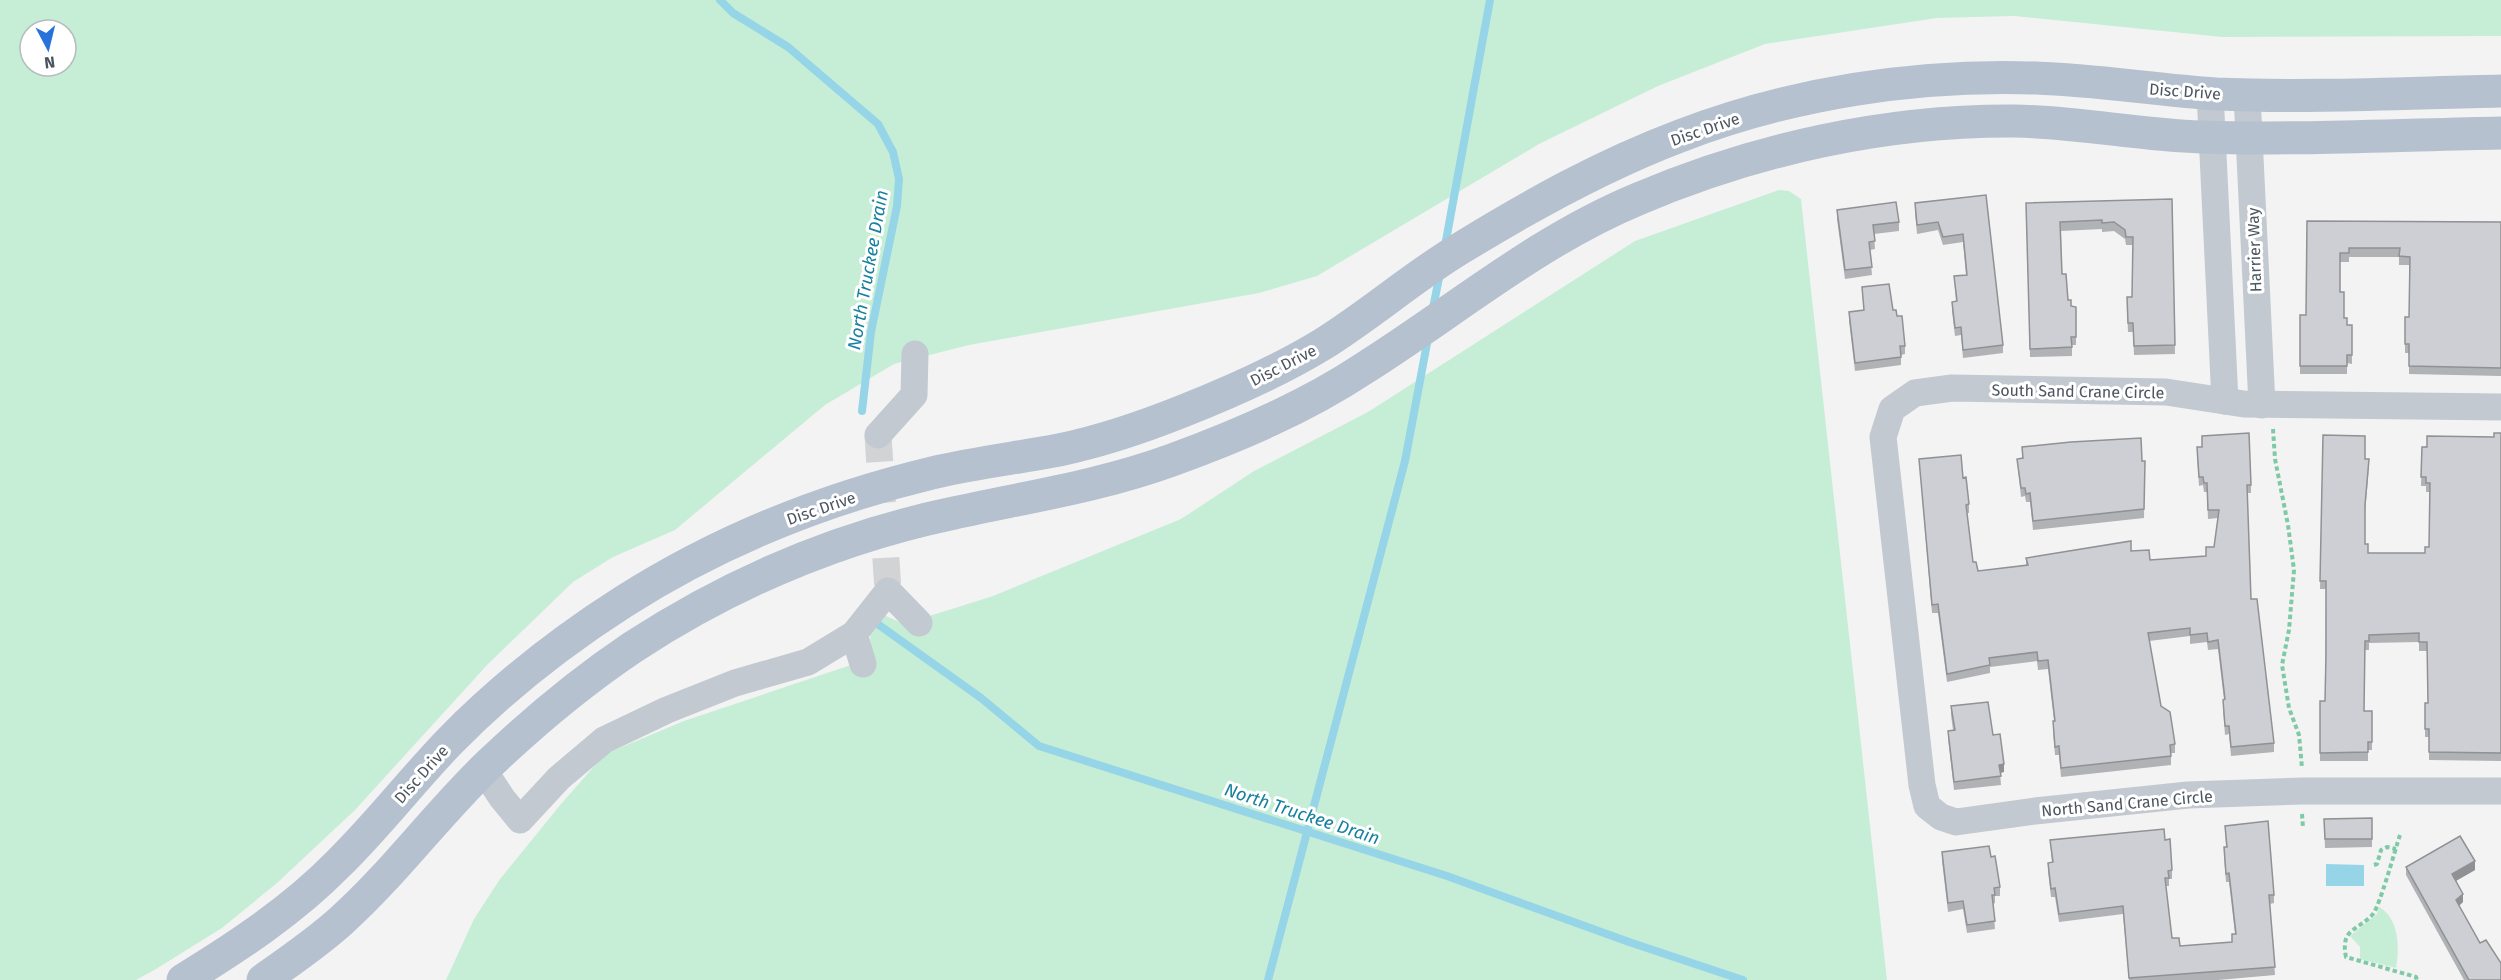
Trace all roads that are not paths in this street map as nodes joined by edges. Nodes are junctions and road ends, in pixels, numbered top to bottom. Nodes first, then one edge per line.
1 (2501, 91) edge
2 (2210, 93) junction
3 (2247, 95) junction
4 (2501, 133) edge
5 (2211, 137) junction
6 (2250, 137) junction
7 (2220, 296) junction
8 (2256, 296) junction
9 (915, 354) dead end
10 (2225, 401) junction
11 (2267, 404) junction
12 (2501, 406) edge
13 (878, 435) dead end
14 (919, 623) dead end
15 (854, 634) junction
16 (1905, 639) joint
17 (863, 664) dead end
18 (483, 769) junction
19 (2501, 791) edge
20 (183, 980) edge
21 (263, 980) edge

1 - 3 main road, Disc Drive
2 - 3 main road, Disc Drive
2 - 5 street
2 - 20 main road, Disc Drive
3 - 6 street, Harrier Way
4 - 6 main road
5 - 6 main road
5 - 7 street
5 - 18 main road
6 - 8 street, Harrier Way
7 - 8 street
7 - 10 street
8 - 11 street, Harrier Way
9 - 13 street
10 - 11 street, South Sand Crane Circle
10 - 16 street, South Sand Crane Circle
11 - 12 street, South Sand Crane Circle
14 - 15 street
15 - 17 street
15 - 18 street
16 - 19 street, North Sand Crane Circle
18 - 21 main road

